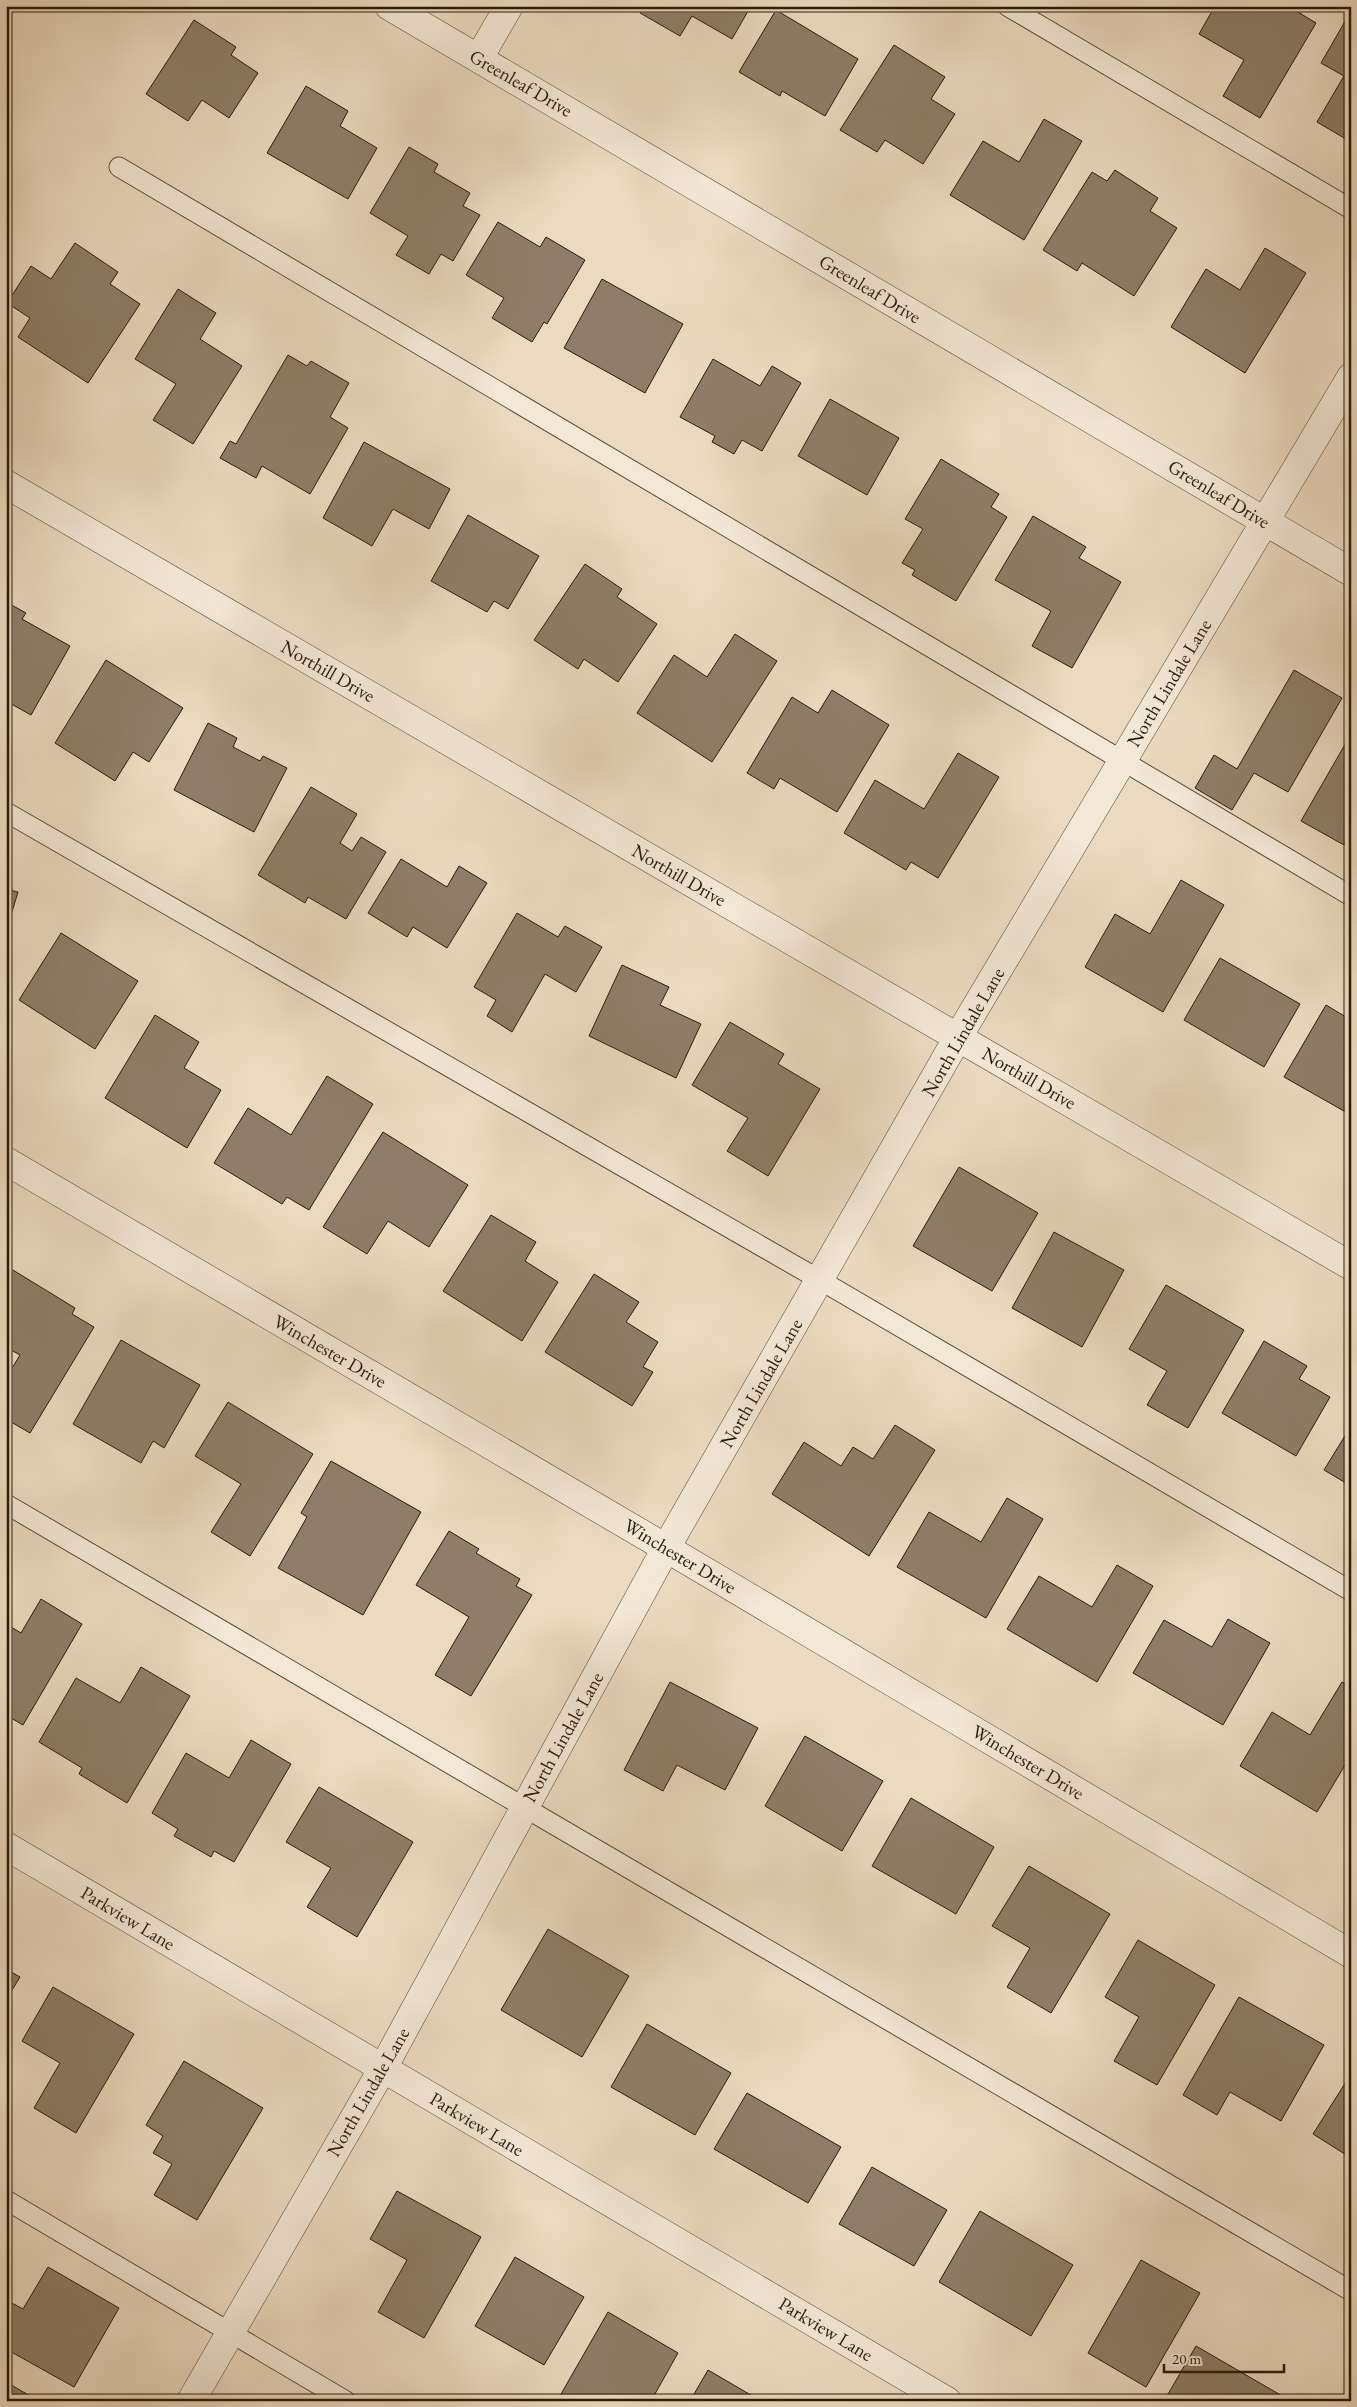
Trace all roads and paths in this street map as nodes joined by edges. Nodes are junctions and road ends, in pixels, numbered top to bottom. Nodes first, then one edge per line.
1 (390, 6) edge
2 (509, 6) edge
3 (1006, 6) edge
4 (479, 58) junction
5 (119, 167) dead end
6 (1351, 209) edge
7 (1351, 376) edge
8 (6, 484) edge
9 (1265, 522) junction
10 (1351, 572) edge
11 (1123, 762) junction
12 (6, 812) edge
13 (1351, 896) edge
14 (958, 1037) junction
15 (6, 1161) edge
16 (1351, 1266) edge
17 (820, 1280) junction
18 (6, 1504) edge
19 (666, 1548) junction
20 (1351, 1592) edge
21 (525, 1807) junction
22 (6, 1846) edge
23 (1351, 1954) edge
24 (383, 2068) junction
25 (6, 2200) edge
26 (1351, 2291) edge
27 (230, 2333) junction
28 (191, 2401) edge
29 (346, 2401) edge
30 (947, 2401) edge

1 - 4 street, Greenleaf Drive
2 - 4 street
3 - 6 lane
4 - 9 street, Greenleaf Drive
5 - 11 lane
7 - 9 street, North Lindale Lane
8 - 14 street, Northill Drive
9 - 10 street, Greenleaf Drive
9 - 11 street, North Lindale Lane
11 - 13 lane
11 - 14 street, North Lindale Lane
12 - 17 lane
14 - 16 street, Northill Drive
14 - 17 street, North Lindale Lane
15 - 19 street, Winchester Drive
17 - 19 street, North Lindale Lane
17 - 20 lane
18 - 21 lane
19 - 21 street, North Lindale Lane
19 - 23 street, Winchester Drive
21 - 24 street, North Lindale Lane
21 - 26 lane
22 - 24 street, Parkview Lane
24 - 27 street, North Lindale Lane
24 - 30 street, Parkview Lane
25 - 27 lane
27 - 28 street, North Lindale Lane
27 - 29 lane

